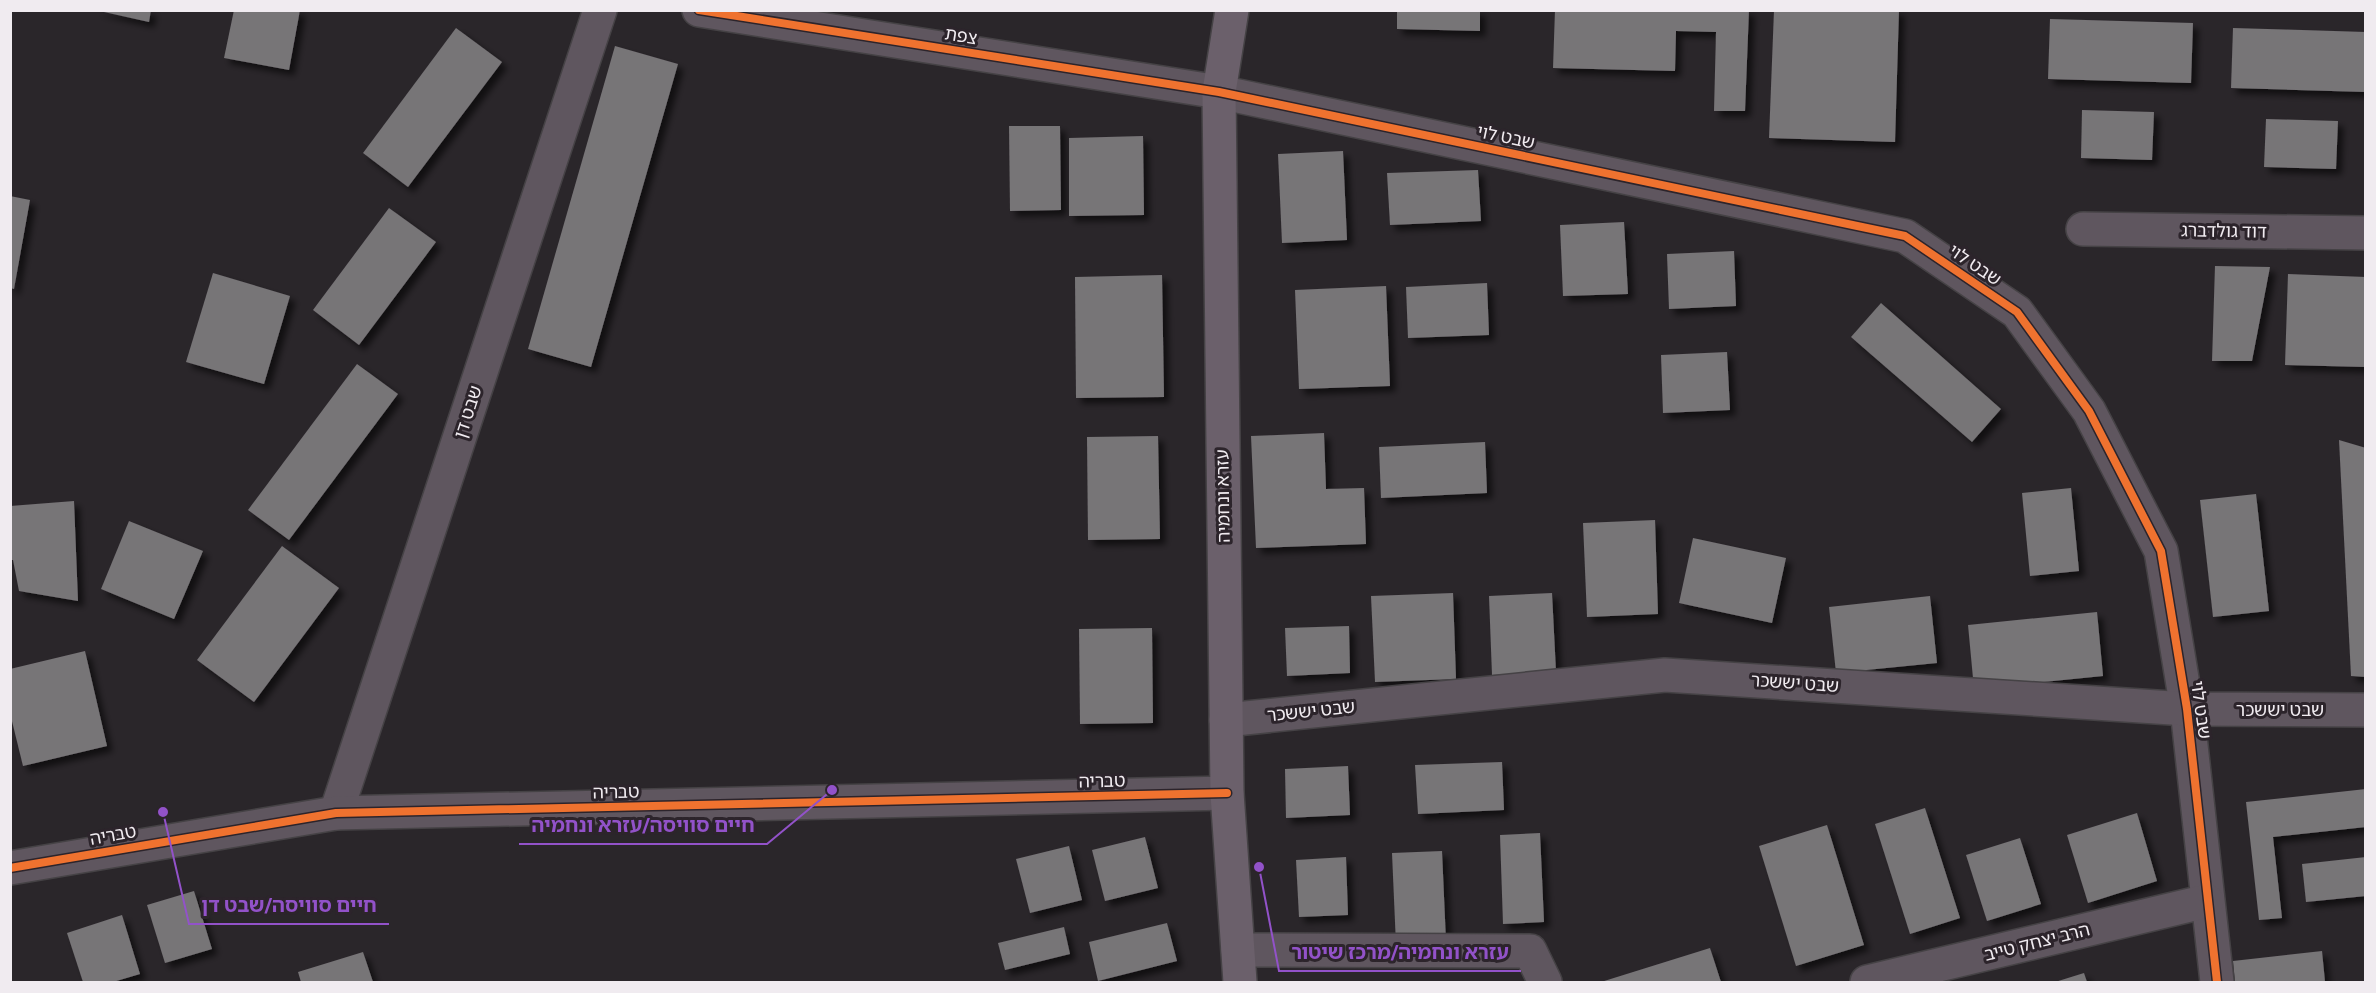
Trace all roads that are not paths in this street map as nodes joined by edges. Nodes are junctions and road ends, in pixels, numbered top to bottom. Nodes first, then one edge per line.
1 (600, 10) edge
2 (699, 10) edge
3 (1232, 10) edge
4 (1219, 92) junction
5 (2083, 229) dead end
6 (2366, 233) edge
7 (2187, 709) junction
8 (2366, 710) edge
9 (1226, 720) junction
10 (1227, 793) junction
11 (336, 813) junction
12 (10, 868) edge
13 (2207, 901) junction
14 (1238, 950) junction
15 (1240, 982) edge
16 (1545, 982) edge
17 (1867, 982) edge
18 (2217, 982) edge

1 - 11 street, שבט דן
2 - 4 street, צפת
3 - 4 street, עזרא ונחמיה
4 - 7 street, שבט לוי
4 - 9 street, עזרא ונחמיה
5 - 6 street, דוד גולדברג
7 - 8 street, שבט יששכר
7 - 9 street, שבט יששכר
7 - 13 street, שבט לוי
9 - 10 street, עזרא ונחמיה
10 - 11 street, טבריה
10 - 14 street, עזרא ונחמיה
11 - 12 street, טבריה
13 - 17 street, הרב יצחק טייב
13 - 18 street, שבט לוי
14 - 15 street, עזרא ונחמיה
14 - 16 street

